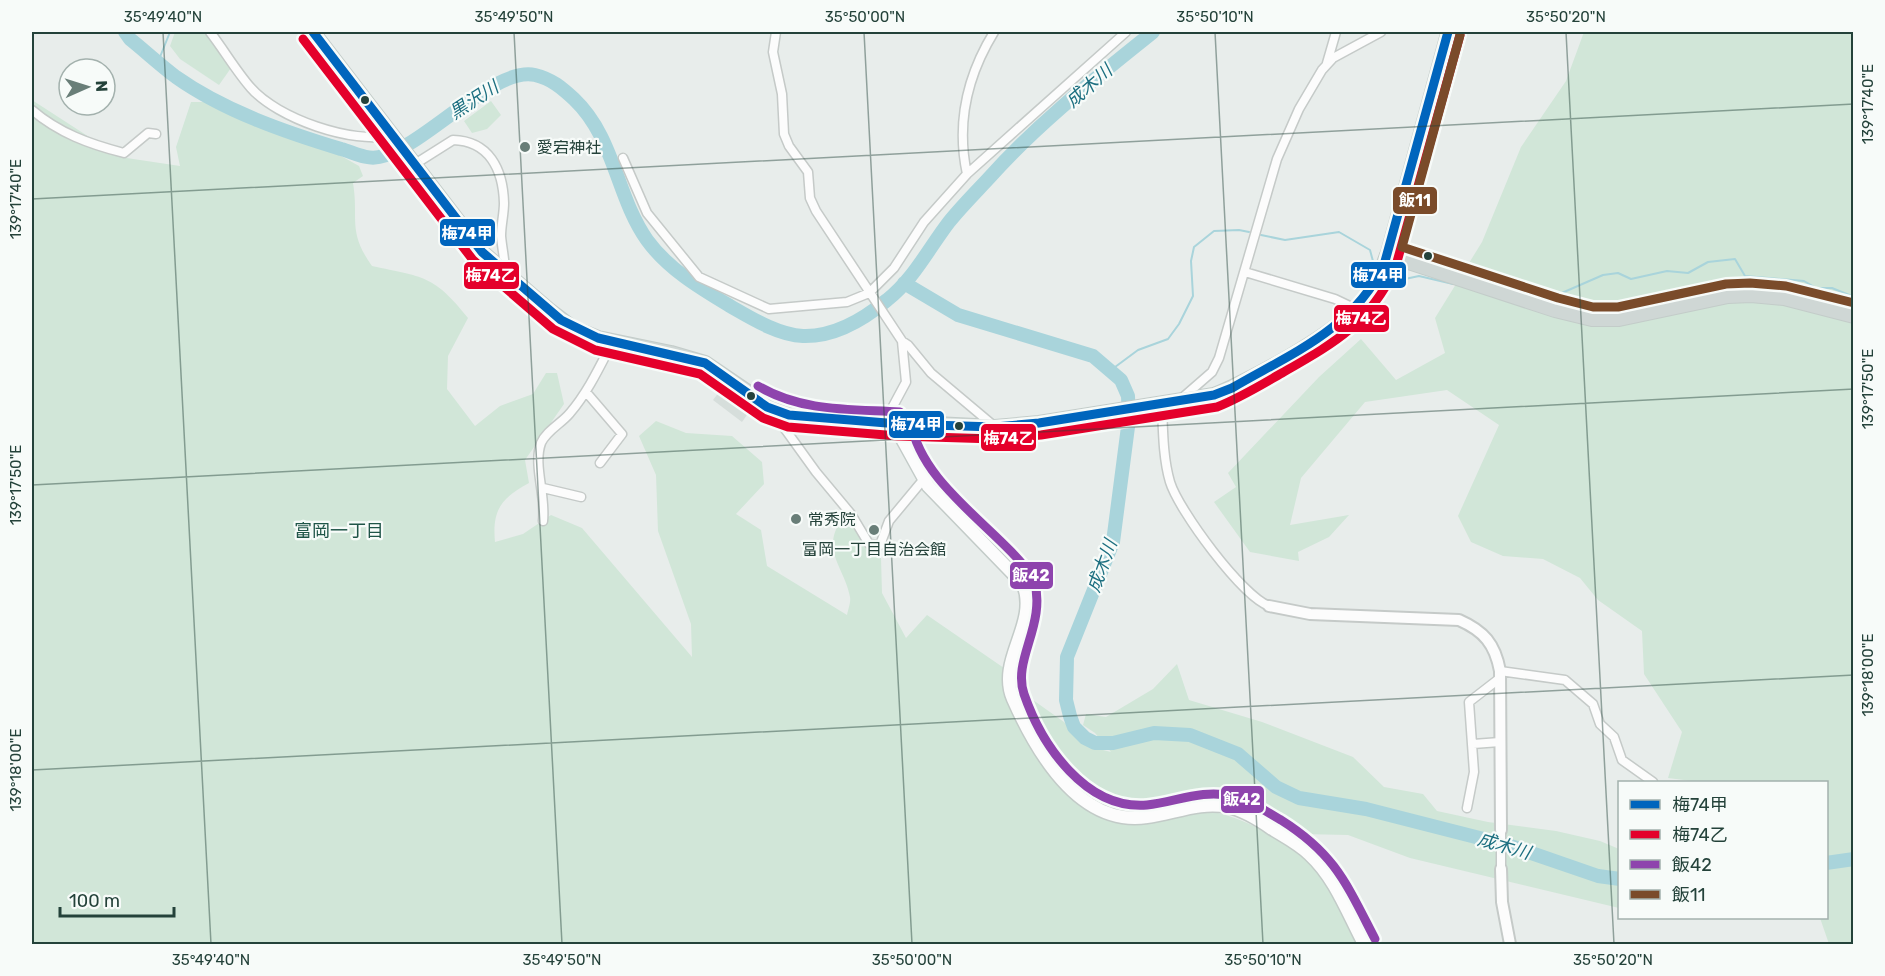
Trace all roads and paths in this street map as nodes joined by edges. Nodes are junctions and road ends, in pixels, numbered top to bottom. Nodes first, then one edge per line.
1 (210, 32) edge
2 (313, 32) edge
3 (776, 32) edge
4 (994, 32) edge
5 (1126, 32) edge
6 (1336, 32) edge
7 (1381, 32) edge
8 (1448, 32) edge
9 (1326, 65) junction
10 (32, 110) edge
11 (156, 134) dead end
12 (393, 136) junction
13 (623, 158) dead end
14 (412, 161) junction
15 (967, 174) junction
16 (1387, 255) junction
17 (1245, 272) junction
18 (505, 273) junction
19 (869, 293) junction
20 (1356, 309) junction
21 (1854, 316) edge
22 (613, 341) junction
23 (902, 341) junction
24 (586, 392) junction
25 (1177, 403) junction
26 (1158, 405) junction
27 (776, 411) junction
28 (884, 423) junction
29 (899, 424) junction
30 (995, 427) junction
31 (600, 463) dead end
32 (923, 480) junction
33 (543, 488) junction
34 (581, 497) dead end
35 (543, 521) dead end
36 (1269, 606) joint
37 (1500, 675) junction
38 (1500, 742) junction
39 (1473, 744) junction
40 (1650, 781) edge
41 (1467, 808) dead end
42 (1501, 830) joint
43 (1501, 869) joint
44 (1364, 945) edge
45 (1510, 945) edge

1 - 12 street
2 - 12 main road
3 - 19 street
4 - 15 street
5 - 15 street
6 - 9 street
7 - 9 street
8 - 16 main road
9 - 17 street
10 - 11 street
12 - 14 main road
13 - 19 street
14 - 18 main road
14 - 18 street
15 - 19 street
16 - 20 main road
16 - 21 main road
17 - 20 street
17 - 25 street
18 - 22 main road
19 - 23 street
20 - 25 main road
22 - 24 street
22 - 27 main road
23 - 28 street
23 - 30 street
24 - 31 street
24 - 33 street
25 - 26 main road
26 - 30 main road
26 - 36 street
27 - 28 main road
27 - 32 street
28 - 29 main road
29 - 30 main road
29 - 32 main road
32 - 44 main road
33 - 34 street
33 - 35 street
36 - 37 street
37 - 38 street
37 - 39 street
37 - 40 street
38 - 39 street
38 - 42 street
39 - 41 street
42 - 43 street
43 - 45 street

